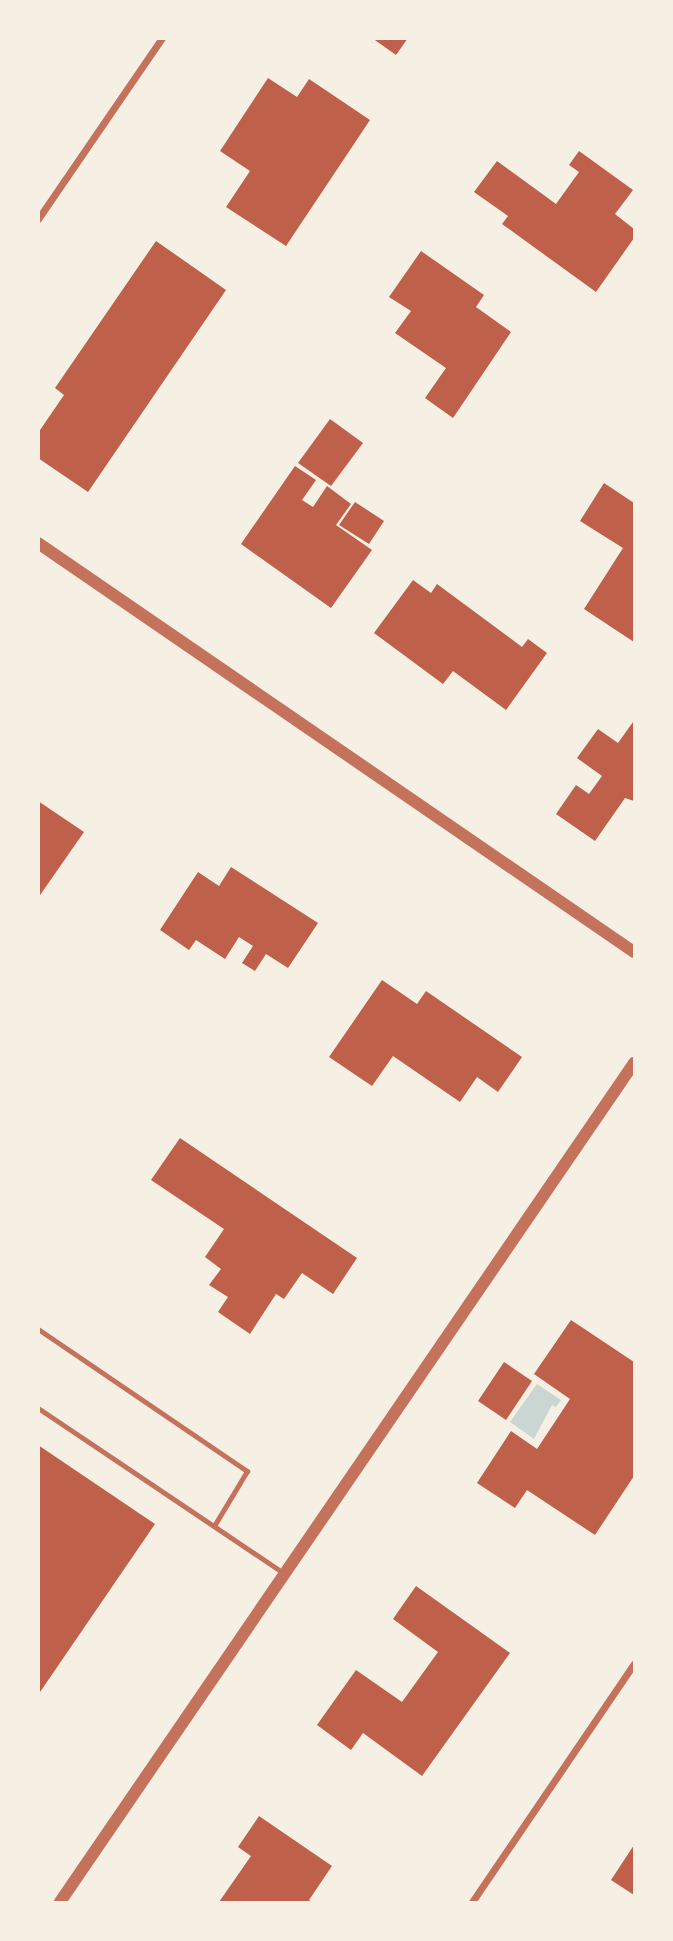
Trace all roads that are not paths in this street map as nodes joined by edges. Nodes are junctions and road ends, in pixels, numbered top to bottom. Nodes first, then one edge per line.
1 (162, 38) edge
2 (38, 219) edge
3 (38, 543) edge
4 (635, 952) edge
5 (635, 1063) edge
6 (38, 1329) edge
7 (38, 1408) edge
8 (214, 1526) junction
9 (285, 1574) junction
10 (635, 1664) edge
11 (60, 1902) edge
12 (472, 1902) edge

1 - 2 street
3 - 4 street
5 - 9 street
6 - 8 lane
7 - 8 lane
8 - 9 lane
9 - 11 street
10 - 12 street

